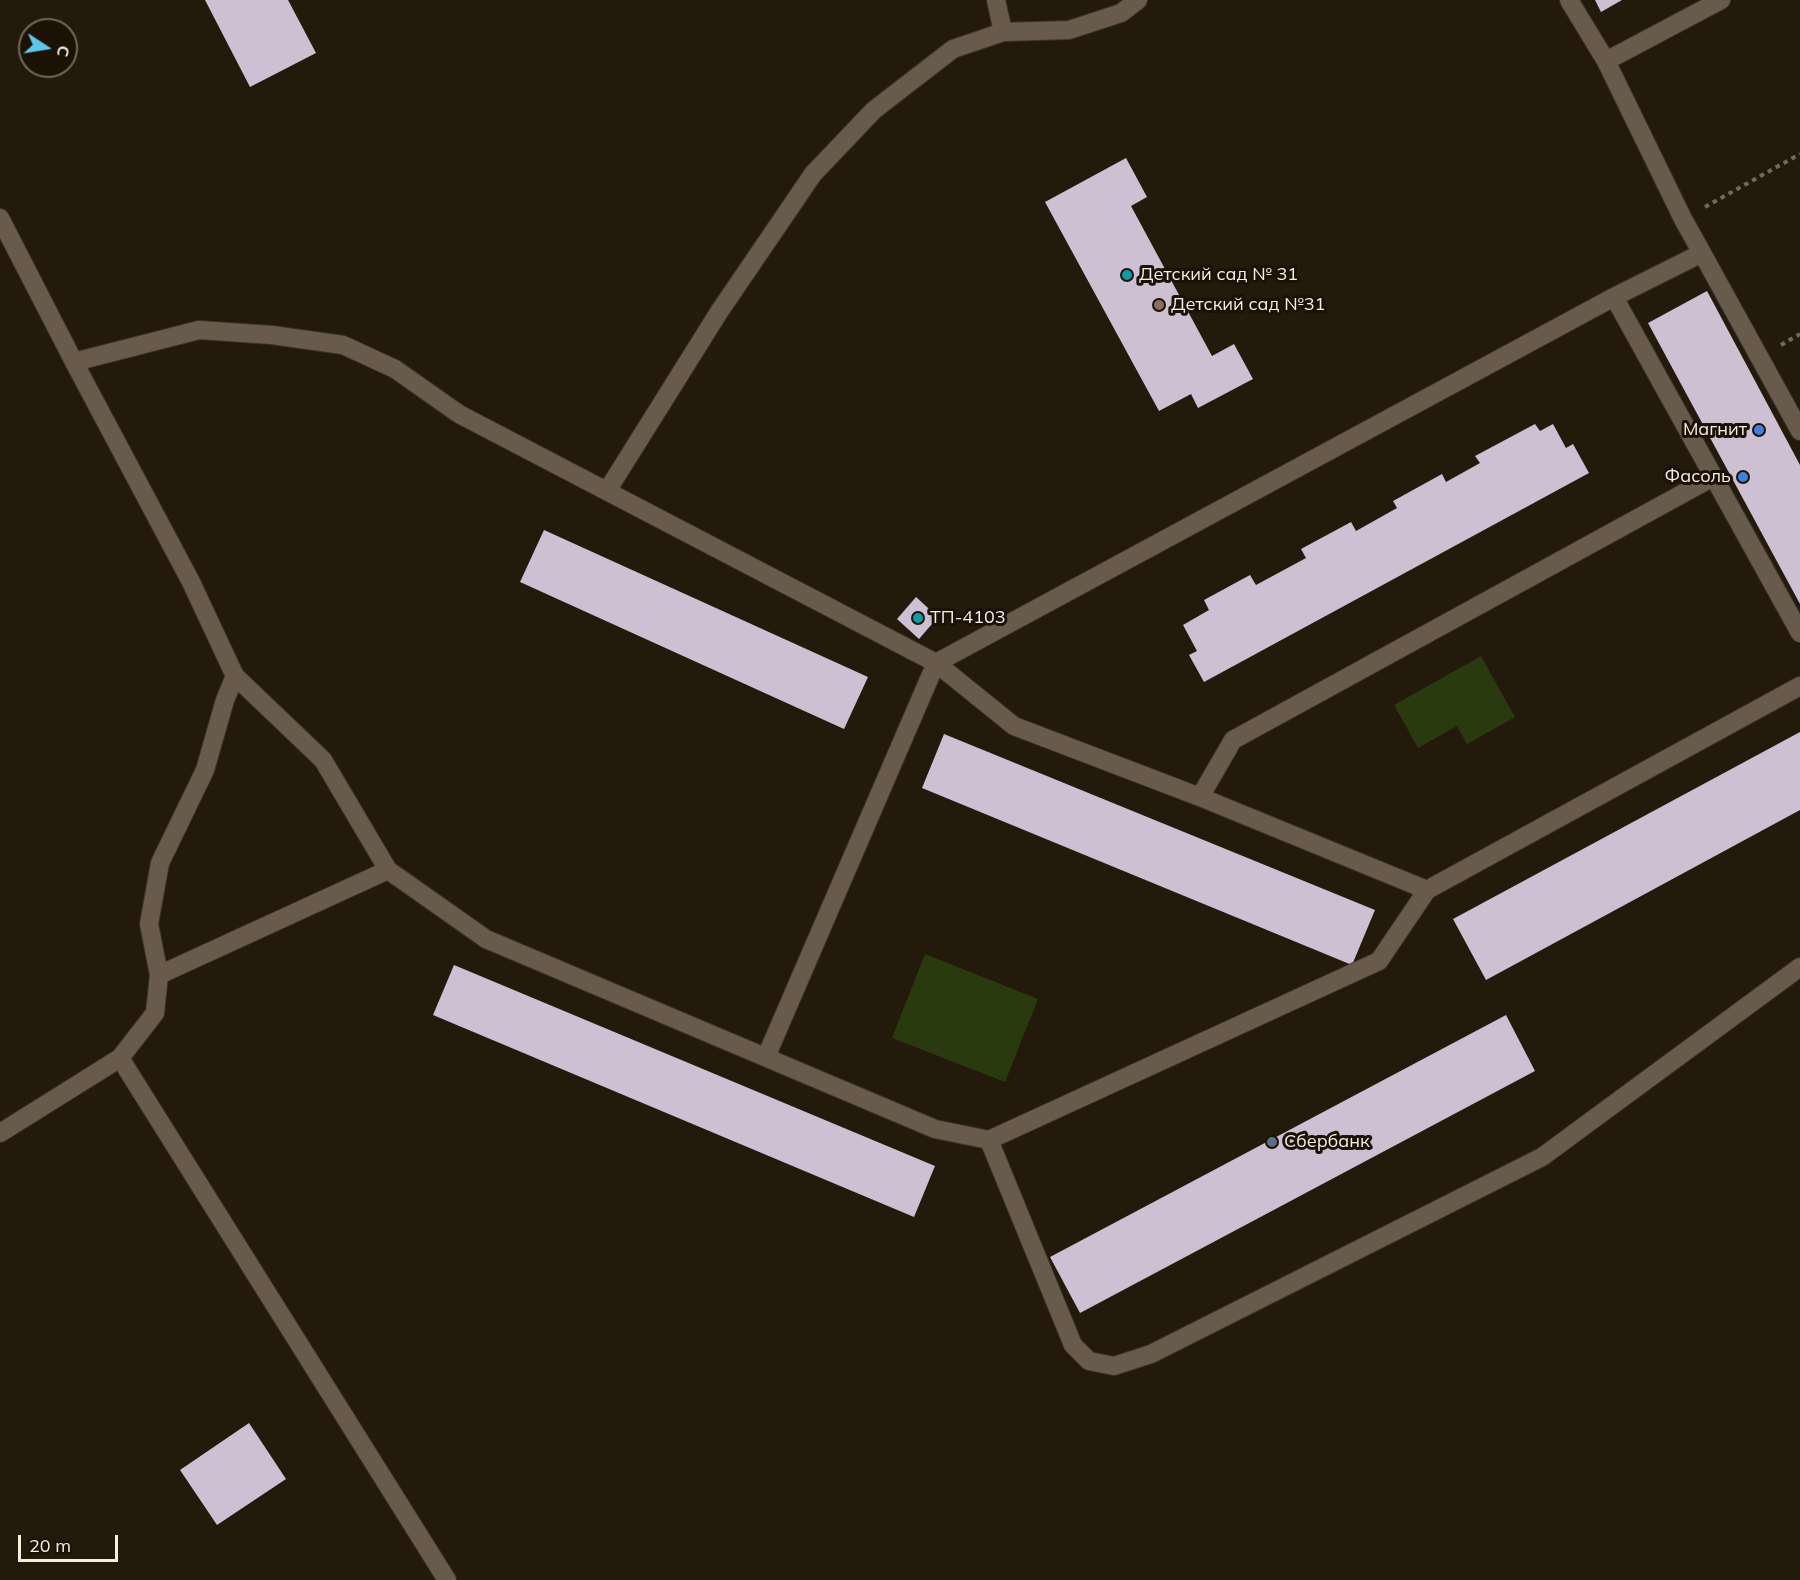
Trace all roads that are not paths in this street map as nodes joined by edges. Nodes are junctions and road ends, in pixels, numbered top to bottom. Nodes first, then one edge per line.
1 (996, 0) edge
2 (1138, 0) edge
3 (1569, 0) edge
4 (1721, 0) edge
5 (1003, 32) junction
6 (1606, 61) junction
7 (0, 218) edge
8 (1702, 253) junction
9 (1614, 297) junction
10 (74, 362) junction
11 (1800, 431) edge
12 (1713, 477) junction
13 (607, 491) junction
14 (1800, 633) edge
15 (936, 663) junction
16 (235, 676) junction
17 (1800, 686) edge
18 (1200, 797) junction
19 (388, 870) junction
20 (1427, 890) junction
21 (1800, 967) edge
22 (159, 975) junction
23 (766, 1057) junction
24 (120, 1058) junction
25 (0, 1133) edge
26 (989, 1140) junction
27 (447, 1580) edge

1 - 5 street
2 - 5 street
3 - 6 street
4 - 6 street
5 - 13 street
6 - 8 street
7 - 10 street
8 - 9 street
8 - 11 street
9 - 12 street
9 - 15 street
10 - 13 street
10 - 16 street
12 - 14 street
12 - 18 street
13 - 15 street
15 - 18 street
15 - 23 street
16 - 19 street
16 - 22 street
17 - 20 street
18 - 20 street
19 - 22 street
19 - 23 street
20 - 26 street
21 - 26 street
22 - 24 street
23 - 26 street
24 - 25 street
24 - 27 street

